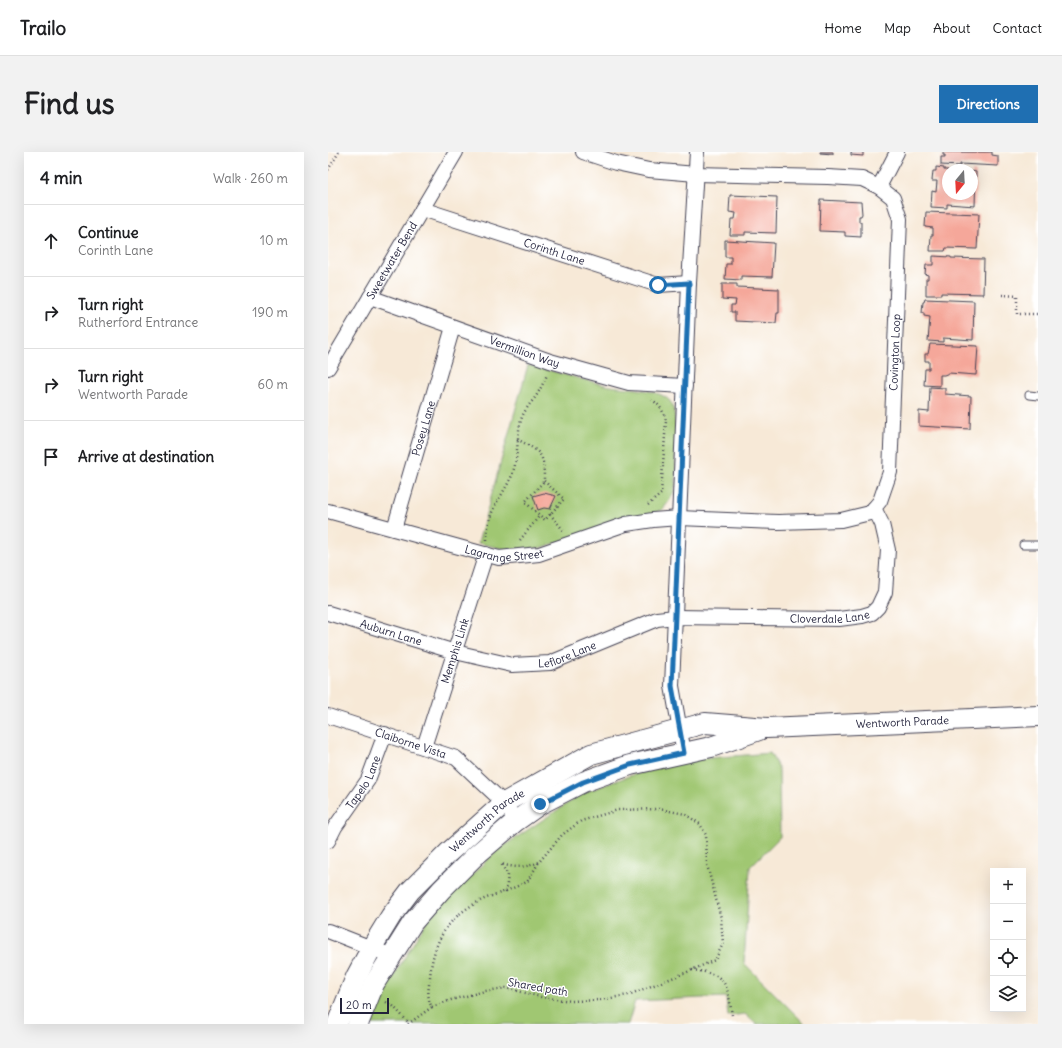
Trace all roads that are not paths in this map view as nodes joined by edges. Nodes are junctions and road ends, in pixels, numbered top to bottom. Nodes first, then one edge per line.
1 (456, 152) edge
2 (583, 152) edge
3 (697, 152) edge
4 (898, 152) edge
5 (696, 174) junction
6 (879, 186) junction
7 (422, 209) junction
8 (689, 283) junction
9 (370, 297) junction
10 (453, 327) junction
11 (328, 368) edge
12 (685, 386) junction
13 (1029, 395) dead end
14 (1038, 396) edge
15 (874, 508) junction
16 (328, 511) edge
17 (679, 518) junction
18 (394, 529) junction
19 (1023, 545) dead end
20 (1038, 545) edge
21 (486, 554) junction
22 (328, 613) edge
23 (675, 617) junction
24 (455, 652) junction
25 (328, 716) edge
26 (1038, 716) edge
27 (767, 728) junction
28 (679, 730) junction
29 (385, 734) junction
30 (424, 747) junction
31 (684, 753) junction
32 (504, 803) junction
33 (516, 821) junction
34 (332, 826) edge
35 (328, 841) edge
36 (328, 931) edge
37 (372, 948) junction
38 (392, 956) junction
39 (337, 1024) edge
40 (358, 1024) edge

1 - 7 street, Sweetwater Bend
2 - 5 street
3 - 5 street
4 - 6 street
5 - 6 street, Covington Loop
5 - 8 street
6 - 15 street, Covington Loop
7 - 8 street, Corinth Lane
7 - 9 street, Sweetwater Bend
8 - 12 street
9 - 10 street, Vermillion Way
9 - 11 street, Sweetwater Bend
10 - 12 street, Vermillion Way
10 - 18 street, Posey Lane
12 - 17 street
13 - 14 lane
15 - 17 street
15 - 23 street, Cloverdale Lane
16 - 18 street, Lagrange Street
17 - 21 street, Lagrange Street
17 - 23 street
18 - 21 street, Lagrange Street
19 - 20 lane
21 - 24 street, Memphis Link
22 - 24 street, Auburn Lane
23 - 24 street, Leflore Lane
23 - 28 street
24 - 30 street, Memphis Link
25 - 29 street, Claiborne Vista
26 - 27 street, Wentworth Parade
27 - 28 street, Wentworth Parade
27 - 31 street, Wentworth Parade
28 - 31 street
28 - 32 street, Wentworth Parade
29 - 30 street, Claiborne Vista
29 - 34 street, Tapelo Lane
30 - 32 street, Claiborne Vista
31 - 33 street, Wentworth Parade
32 - 33 street, Claiborne Vista
32 - 37 street, Wentworth Parade
33 - 38 street, Wentworth Parade
34 - 35 street, Tapelo Lane
36 - 37 street
37 - 38 street
37 - 39 street, Wentworth Parade
38 - 40 street, Wentworth Parade

